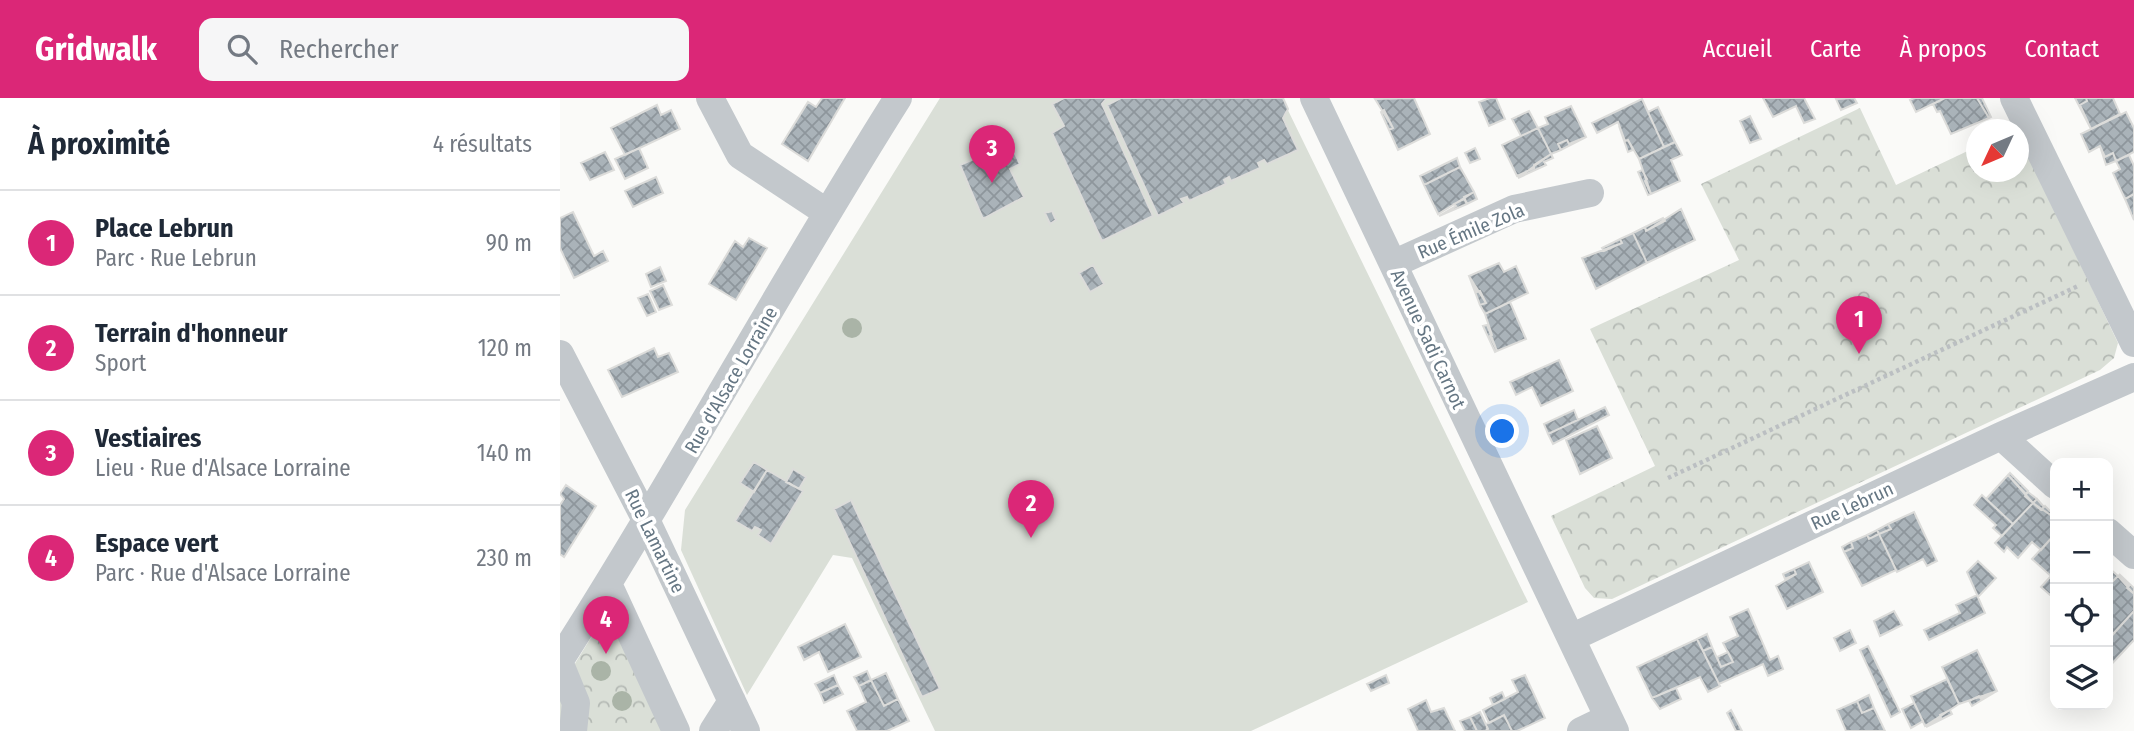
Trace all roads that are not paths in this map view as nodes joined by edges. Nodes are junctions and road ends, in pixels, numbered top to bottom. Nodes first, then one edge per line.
1 (710, 98) edge
2 (898, 98) edge
3 (1314, 98) edge
4 (2014, 98) edge
5 (1590, 194) dead end
6 (827, 212) junction
7 (1393, 264) junction
8 (2134, 344) edge
9 (560, 354) edge
10 (2134, 377) edge
11 (2001, 436) junction
12 (2050, 480) edge
13 (647, 523) junction
14 (2113, 536) edge
15 (2134, 555) edge
16 (608, 584) junction
17 (1570, 638) junction
18 (560, 662) edge
19 (732, 701) junction
20 (1612, 724) edge
21 (573, 731) edge
22 (677, 731) edge
23 (713, 731) edge
24 (746, 731) edge
25 (1581, 731) edge

1 - 6 street
2 - 6 street, Rue d'Alsace Lorraine
3 - 7 street, Avenue Sadi Carnot
4 - 8 street
5 - 7 street, Rue Émile Zola
6 - 13 street, Rue d'Alsace Lorraine
7 - 17 street, Avenue Sadi Carnot
9 - 13 street, Rue Lamartine
10 - 11 street, Rue Lebrun
11 - 12 street
11 - 17 street, Rue Lebrun
13 - 16 street, Rue d'Alsace Lorraine
13 - 19 street, Rue Lamartine
14 - 15 street
16 - 18 street, Rue d'Alsace Lorraine
16 - 22 street
17 - 20 street, Avenue Sadi Carnot
18 - 21 street
19 - 23 street
19 - 24 street, Rue Lamartine
20 - 25 street

